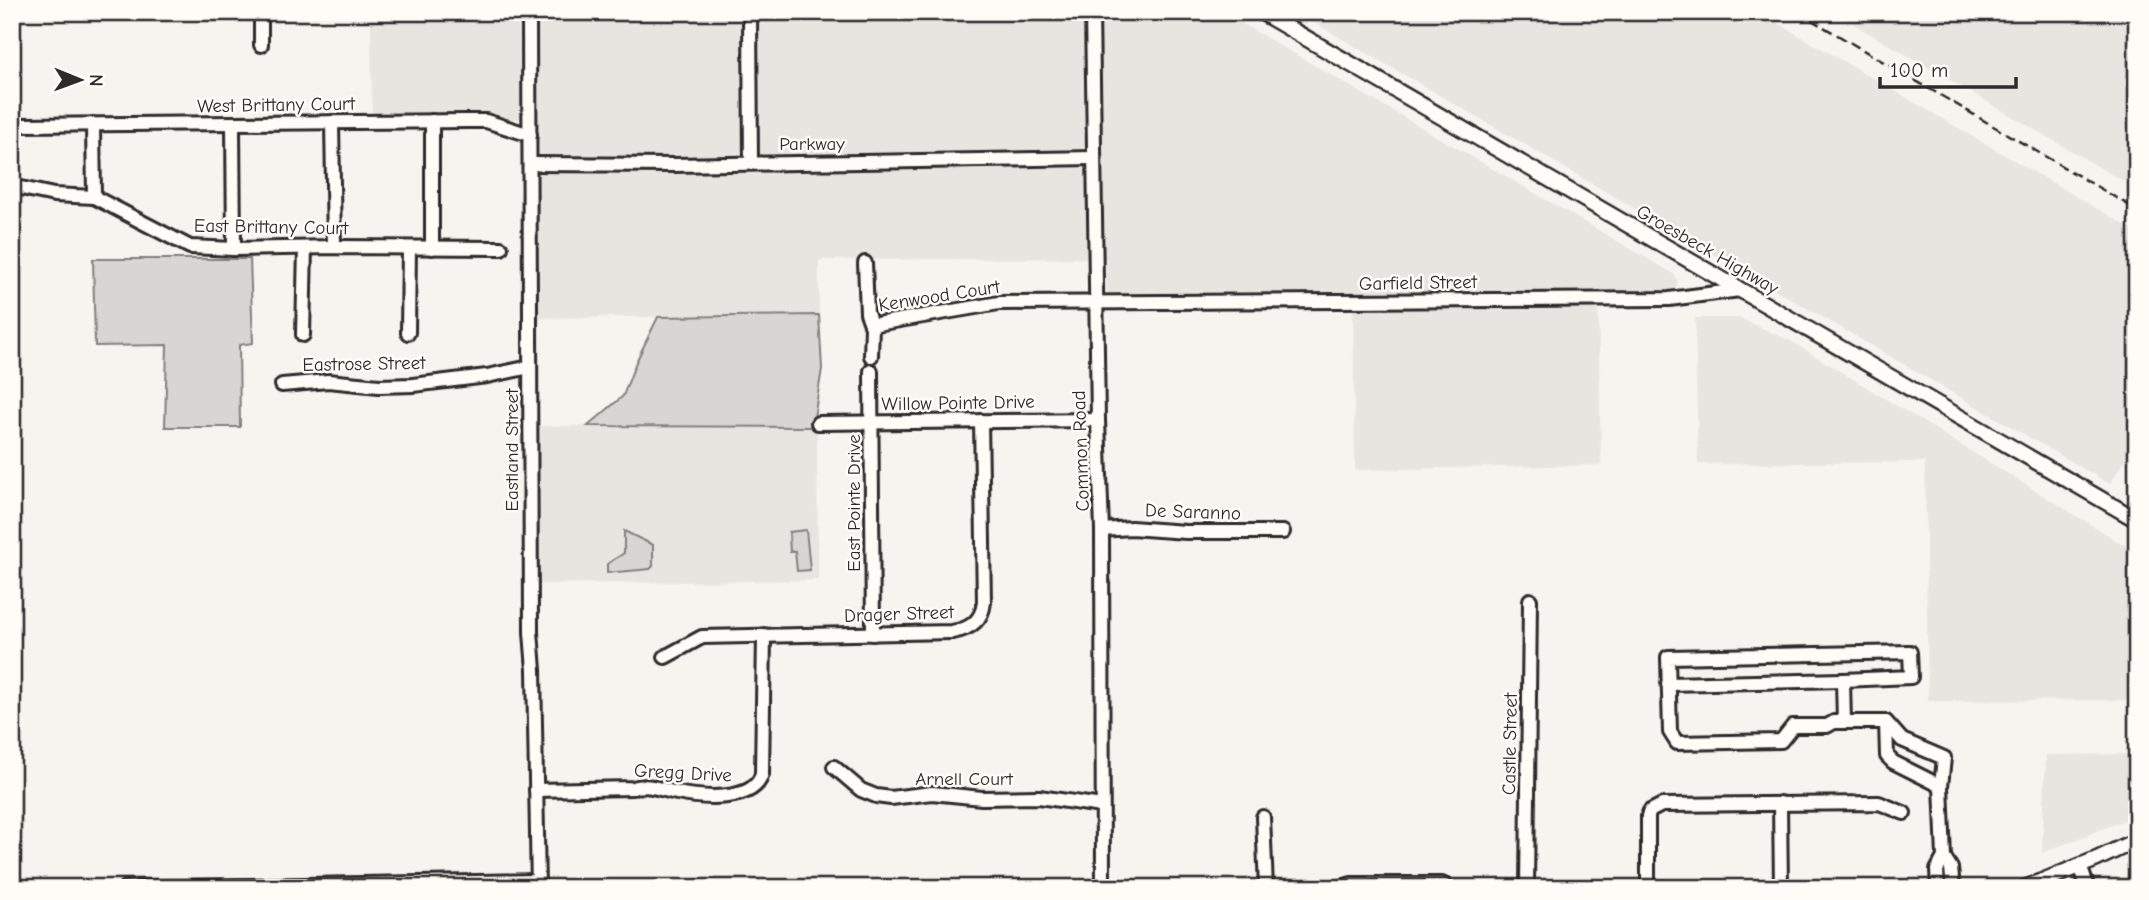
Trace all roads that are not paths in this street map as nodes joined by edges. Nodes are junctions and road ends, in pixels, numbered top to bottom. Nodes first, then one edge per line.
1 (261, 12) edge
2 (529, 12) edge
3 (750, 12) edge
4 (1091, 12) edge
5 (1261, 12) edge
6 (261, 45) dead end
7 (432, 121) junction
8 (332, 122) junction
9 (93, 124) junction
10 (233, 124) junction
11 (20, 125) dead end
12 (530, 135) junction
13 (1094, 158) junction
14 (751, 163) junction
15 (531, 164) junction
16 (12, 186) edge
17 (94, 197) junction
18 (334, 247) junction
19 (305, 248) junction
20 (409, 248) junction
21 (432, 248) junction
22 (500, 248) dead end
23 (234, 249) junction
24 (865, 263) dead end
25 (1740, 290) junction
26 (1096, 304) junction
27 (871, 325) junction
28 (408, 333) dead end
29 (303, 335) dead end
30 (871, 356) dead end
31 (530, 367) junction
32 (872, 371) dead end
33 (282, 385) dead end
34 (1097, 420) junction
35 (981, 421) junction
36 (872, 422) junction
37 (818, 423) dead end
38 (2137, 520) edge
39 (1102, 530) junction
40 (1283, 532) dead end
41 (1530, 600) dead end
42 (873, 634) junction
43 (764, 635) junction
44 (665, 657) dead end
45 (1843, 680) junction
46 (1668, 684) junction
47 (1844, 722) junction
48 (1886, 722) junction
49 (834, 767) dead end
50 (1941, 786) junction
51 (536, 789) junction
52 (1780, 803) junction
53 (1102, 806) junction
54 (1904, 813) dead end
55 (1263, 817) dead end
56 (2137, 840) edge
57 (1944, 857) junction
58 (2080, 866) junction
59 (538, 884) edge
60 (125, 888) edge
61 (1103, 888) edge
62 (1266, 888) edge
63 (1339, 888) edge
64 (1449, 888) edge
65 (1527, 888) edge
66 (1647, 888) edge
67 (1781, 888) edge
68 (1938, 888) edge
69 (1953, 888) edge
70 (2025, 888) edge
71 (2088, 888) edge

1 - 6 street
2 - 12 street, Eastland Street
3 - 14 street
4 - 13 street, Common Road
5 - 25 main road, Groesbeck Highway
7 - 8 street, West Brittany Court
7 - 12 street, West Brittany Court
7 - 21 street
8 - 10 street, West Brittany Court
8 - 18 street
9 - 10 street, West Brittany Court
9 - 11 street, West Brittany Court
9 - 17 street
10 - 23 street
12 - 15 street, Eastland Street
13 - 14 street, Parkway
13 - 26 street, Common Road
14 - 15 street, Parkway
15 - 31 street, Eastland Street
16 - 17 street, East Brittany Court
17 - 23 street, East Brittany Court
18 - 19 street, East Brittany Court
18 - 20 street, East Brittany Court
19 - 23 street, East Brittany Court
19 - 29 street
20 - 21 street, East Brittany Court
20 - 28 street
21 - 22 street, East Brittany Court
24 - 27 street, Kenwood Court
25 - 26 street, Garfield Street
25 - 38 main road, Groesbeck Highway
26 - 27 street, Kenwood Court
26 - 34 street, Common Road
27 - 30 street, Kenwood Court
31 - 33 street, Eastrose Street
31 - 51 street, Eastland Street
32 - 36 street, East Pointe Drive
34 - 35 street, Willow Pointe Drive
34 - 39 street, Common Road
35 - 36 street, Willow Pointe Drive
35 - 42 street, Drager Street
36 - 37 street, Willow Pointe Drive
36 - 42 street, East Pointe Drive
39 - 40 street, De Saranno
39 - 53 street, Common Road
41 - 65 street, Castle Street
42 - 43 street, Drager Street
43 - 44 street, Drager Street
43 - 51 street, Gregg Drive
45 - 46 street
45 - 46 street
45 - 47 street
46 - 47 street
47 - 48 street
48 - 50 street
48 - 50 street
49 - 53 street, Arnell Court
50 - 57 street
51 - 59 street, Eastland Street
52 - 54 street
52 - 66 street
52 - 67 street
53 - 61 street, Common Road
55 - 62 street
56 - 58 main road
57 - 68 street
57 - 69 street
58 - 70 main road
58 - 71 street
59 - 60 street
63 - 64 street

